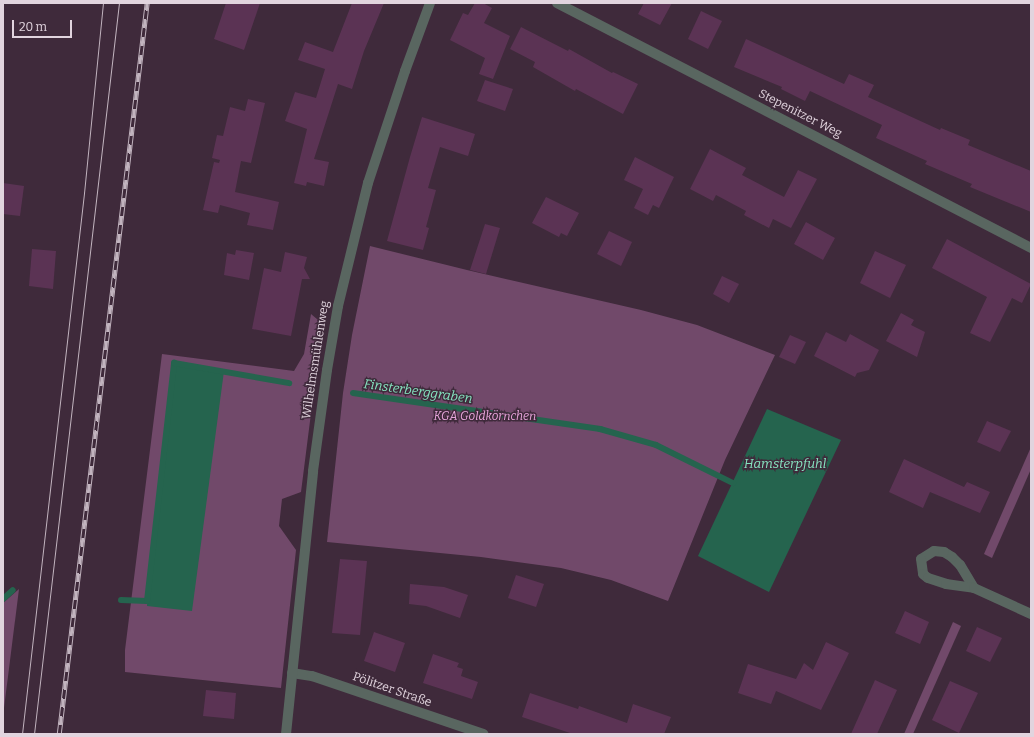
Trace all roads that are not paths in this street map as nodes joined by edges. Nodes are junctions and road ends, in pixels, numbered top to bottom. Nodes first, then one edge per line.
1 (430, 3) edge
2 (557, 3) edge
3 (1031, 248) edge
4 (974, 588) junction
5 (1031, 614) edge
6 (292, 672) junction
7 (286, 734) edge
8 (483, 734) edge

1 - 6 street, Wilhelmsmühlenweg
2 - 3 street, Stepenitzer Weg
4 - 4 street
4 - 5 street
6 - 7 street, Wilhelmsmühlenweg
6 - 8 street, Pölitzer Straße

